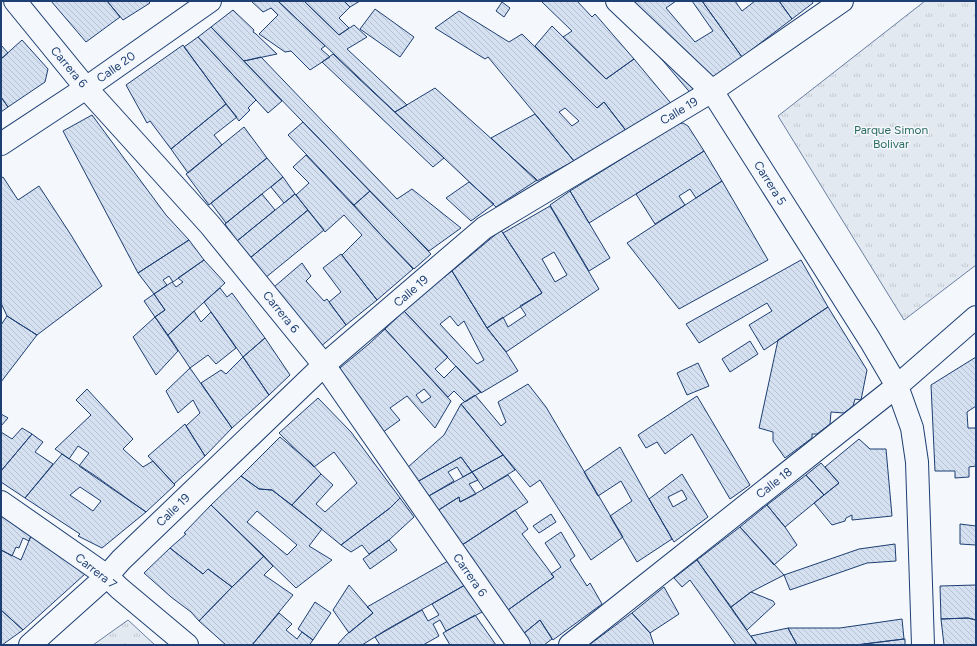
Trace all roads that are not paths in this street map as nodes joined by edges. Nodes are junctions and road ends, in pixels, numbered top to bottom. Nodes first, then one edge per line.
1 (15, 1) edge
2 (210, 1) edge
3 (617, 1) edge
4 (842, 1) edge
5 (86, 88) junction
6 (712, 91) junction
7 (1, 144) edge
8 (976, 317) edge
9 (324, 365) junction
10 (897, 386) junction
11 (1, 502) edge
12 (107, 576) junction
13 (30, 645) edge
14 (187, 645) edge
15 (519, 645) edge
16 (570, 645) edge
17 (923, 645) edge

1 - 5 street, Carrera 6
2 - 5 street, Calle 20
3 - 6 street, Carrera 5
4 - 6 street, Calle 19
5 - 7 street, Calle 20
5 - 9 street, Carrera 6
6 - 9 street, Calle 19
6 - 10 street, Carrera 5
8 - 10 street, Calle 18
9 - 12 street, Calle 19
9 - 15 street, Carrera 6
10 - 16 street, Calle 18
10 - 17 street, Carrera 5
11 - 12 street, Carrera 7
12 - 13 street, Calle 19
12 - 14 street, Carrera 7

